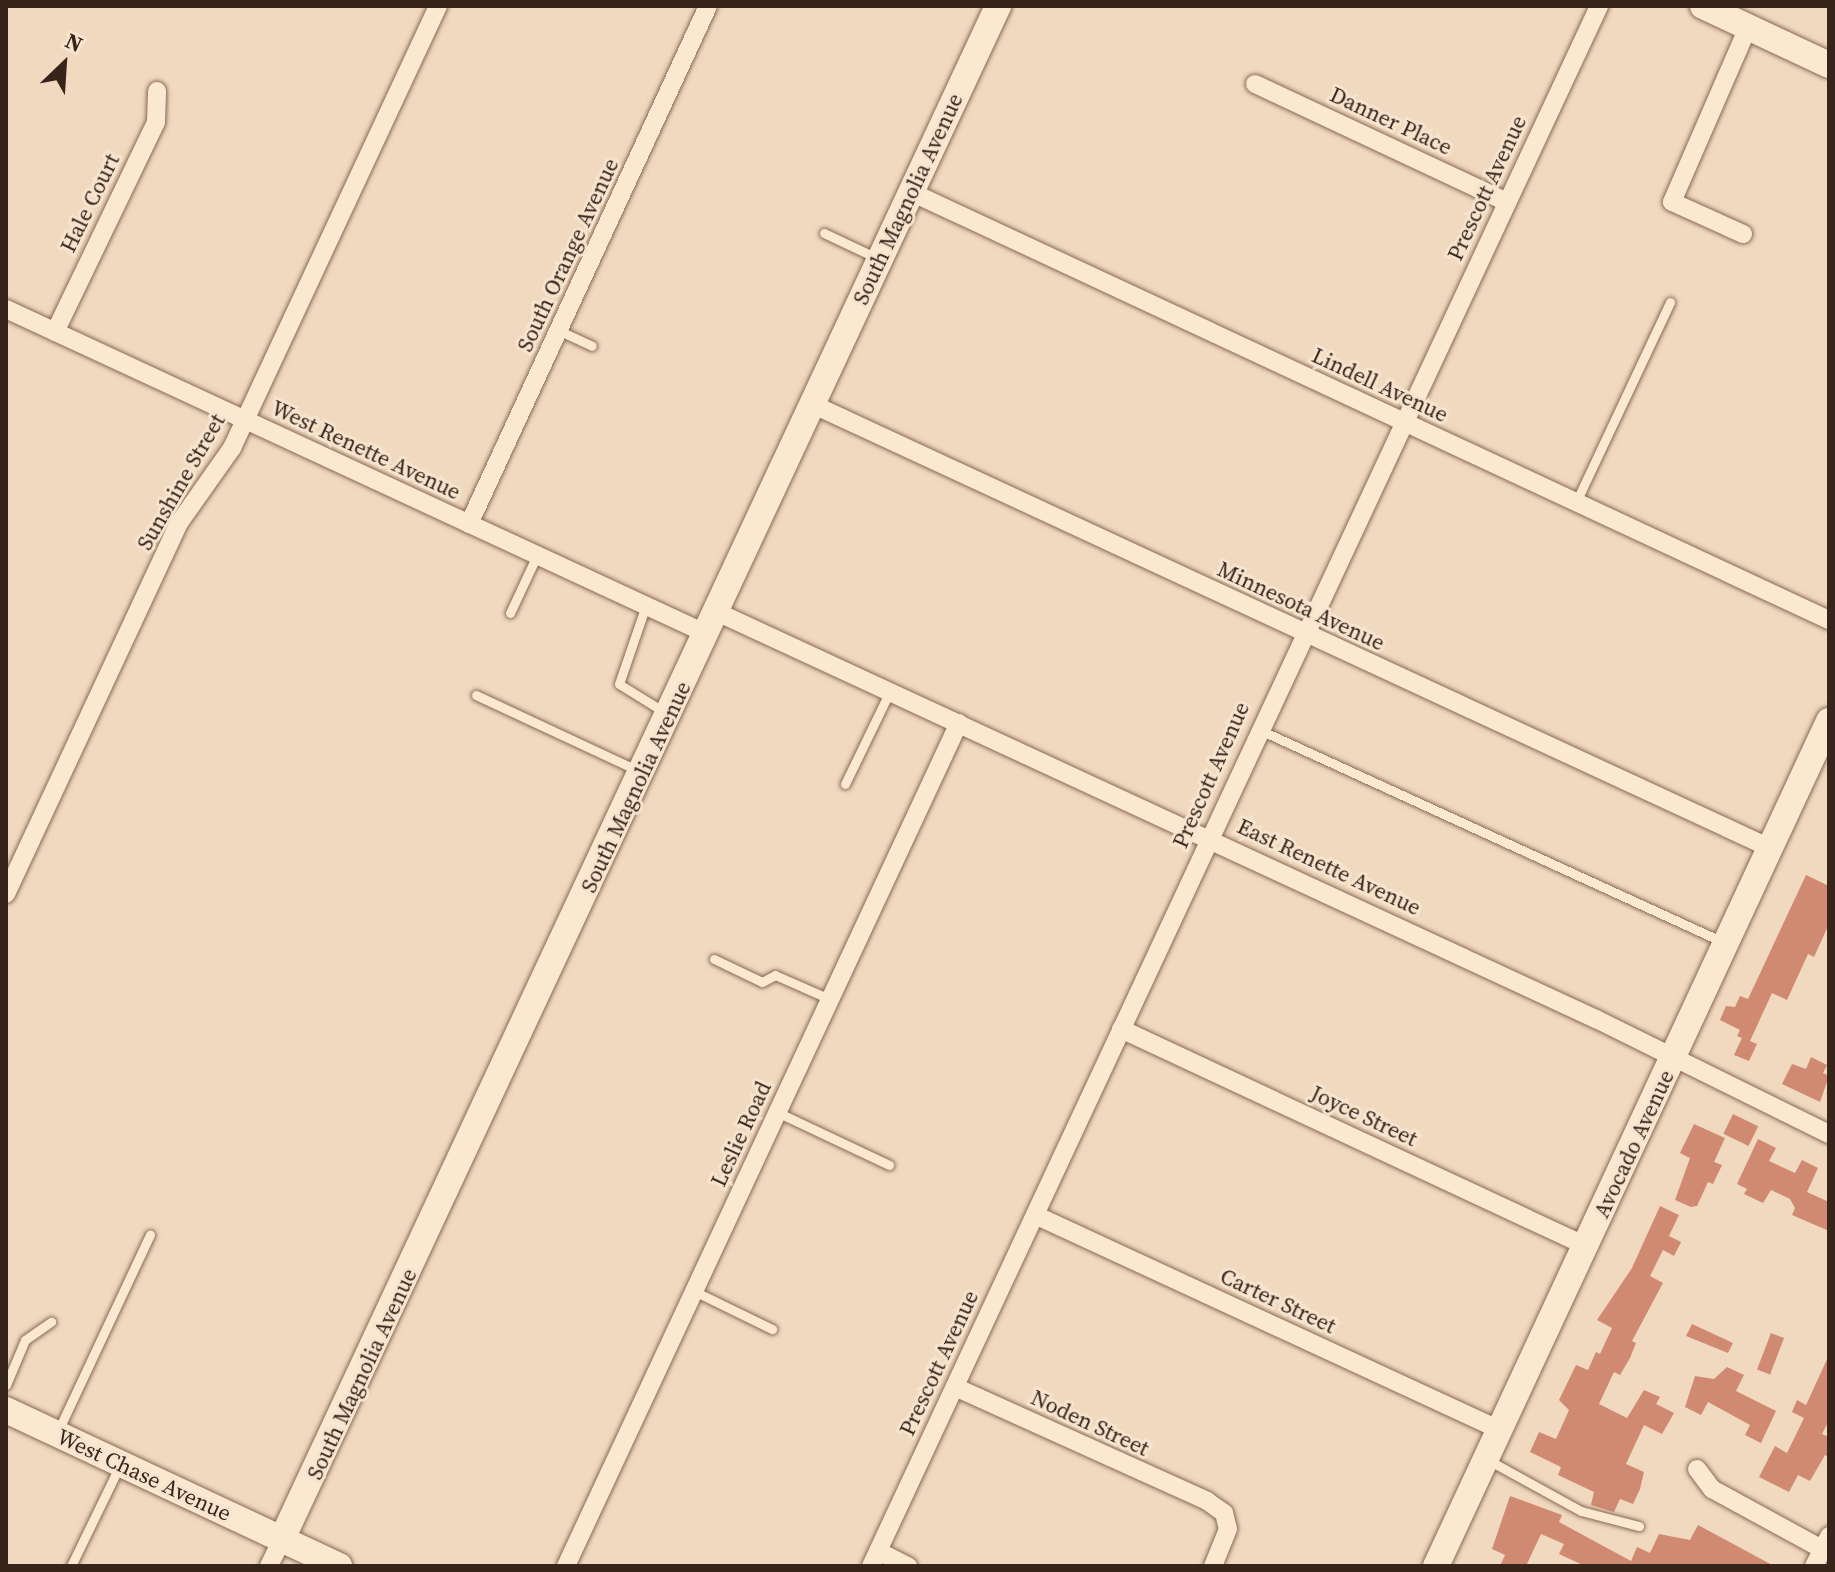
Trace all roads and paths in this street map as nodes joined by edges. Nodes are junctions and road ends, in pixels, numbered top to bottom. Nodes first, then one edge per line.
1 (438, 6) edge
2 (708, 6) edge
3 (998, 6) edge
4 (1599, 6) edge
5 (1703, 6) edge
6 (1748, 27) junction
7 (1829, 65) edge
8 (1255, 84) dead end
9 (157, 91) dead end
10 (911, 192) junction
11 (1507, 202) junction
12 (824, 233) dead end
13 (1743, 234) dead end
14 (880, 259) junction
15 (1670, 302) dead end
16 (6, 309) edge
17 (560, 331) junction
18 (55, 332) junction
19 (592, 346) dead end
20 (814, 405) junction
21 (245, 420) junction
22 (1403, 422) junction
23 (1576, 502) junction
24 (469, 524) junction
25 (537, 555) junction
26 (646, 605) junction
27 (510, 613) dead end
28 (1829, 620) edge
29 (712, 623) junction
30 (1302, 633) junction
31 (890, 691) junction
32 (476, 695) dead end
33 (669, 714) junction
34 (1829, 721) edge
35 (959, 723) junction
36 (1258, 729) junction
37 (642, 773) junction
38 (845, 784) dead end
39 (1209, 838) junction
40 (1770, 848) junction
41 (6, 894) edge
42 (1726, 944) junction
43 (714, 959) dead end
44 (830, 999) junction
45 (1121, 1029) junction
46 (1675, 1056) junction
47 (777, 1112) junction
48 (1829, 1134) edge
49 (889, 1165) dead end
50 (1035, 1215) junction
51 (150, 1235) dead end
52 (1586, 1246) junction
53 (694, 1291) junction
54 (51, 1322) dead end
55 (772, 1329) dead end
56 (6, 1385) edge
57 (955, 1387) junction
58 (6, 1410) edge
59 (1500, 1430) junction
60 (56, 1434) junction
61 (1487, 1459) junction
62 (120, 1464) junction
63 (1697, 1469) dead end
64 (1639, 1526) dead end
65 (282, 1539) junction
66 (1822, 1550) edge
67 (874, 1558) edge
68 (71, 1566) edge
69 (269, 1566) edge
70 (339, 1566) edge
71 (566, 1566) edge
72 (908, 1566) edge
73 (1213, 1566) edge
74 (1436, 1566) edge

1 - 21 street, Sunshine Street
2 - 17 street, South Orange Avenue
3 - 10 main road, South Magnolia Avenue
4 - 11 street, Prescott Avenue
5 - 6 main road
6 - 7 main road
6 - 13 street
8 - 11 street, Danner Place
9 - 18 street, Hale Court
10 - 14 main road, South Magnolia Avenue
10 - 22 street, Lindell Avenue
11 - 22 street, Prescott Avenue
12 - 14 lane
14 - 20 main road, South Magnolia Avenue
15 - 23 lane
16 - 18 street, West Renette Avenue
17 - 19 lane
17 - 24 street, South Orange Avenue
18 - 21 street, West Renette Avenue
20 - 29 main road, South Magnolia Avenue
20 - 30 street, Minnesota Avenue
21 - 24 street, West Renette Avenue
21 - 41 street, Sunshine Street
22 - 23 street, Lindell Avenue
22 - 30 street, Prescott Avenue
23 - 28 street, Lindell Avenue
24 - 25 street, West Renette Avenue
25 - 26 street, West Renette Avenue
25 - 27 lane
26 - 29 street, West Renette Avenue
26 - 33 lane
29 - 31 street, East Renette Avenue
29 - 33 main road, South Magnolia Avenue
30 - 36 street, Prescott Avenue
30 - 40 street, Minnesota Avenue
31 - 35 street, East Renette Avenue
31 - 38 lane
32 - 37 lane
33 - 37 main road, South Magnolia Avenue
34 - 40 main road, Avocado Avenue
35 - 39 street, East Renette Avenue
35 - 44 street, Leslie Road
36 - 39 street, Prescott Avenue
36 - 42 lane
37 - 65 main road, South Magnolia Avenue
39 - 45 street, Prescott Avenue
39 - 46 street, East Renette Avenue
40 - 42 main road, Avocado Avenue
42 - 46 main road, Avocado Avenue
43 - 44 lane
44 - 47 street, Leslie Road
45 - 50 street, Prescott Avenue
45 - 52 street, Joyce Street
46 - 48 street, East Renette Avenue
46 - 52 main road, Avocado Avenue
47 - 49 lane
47 - 53 street, Leslie Road
50 - 57 street, Prescott Avenue
50 - 59 street, Carter Street
51 - 60 lane
52 - 59 main road, Avocado Avenue
53 - 55 lane
53 - 71 street, Leslie Road
54 - 56 lane
57 - 67 street, Prescott Avenue
57 - 73 street, Noden Street
58 - 60 main road, West Chase Avenue
59 - 61 main road, Avocado Avenue
60 - 62 main road, West Chase Avenue
61 - 64 lane
61 - 74 main road, Avocado Avenue
62 - 65 main road, West Chase Avenue
62 - 68 lane
63 - 66 street
65 - 69 street, South Magnolia Avenue
65 - 70 main road, West Chase Avenue
67 - 72 street

